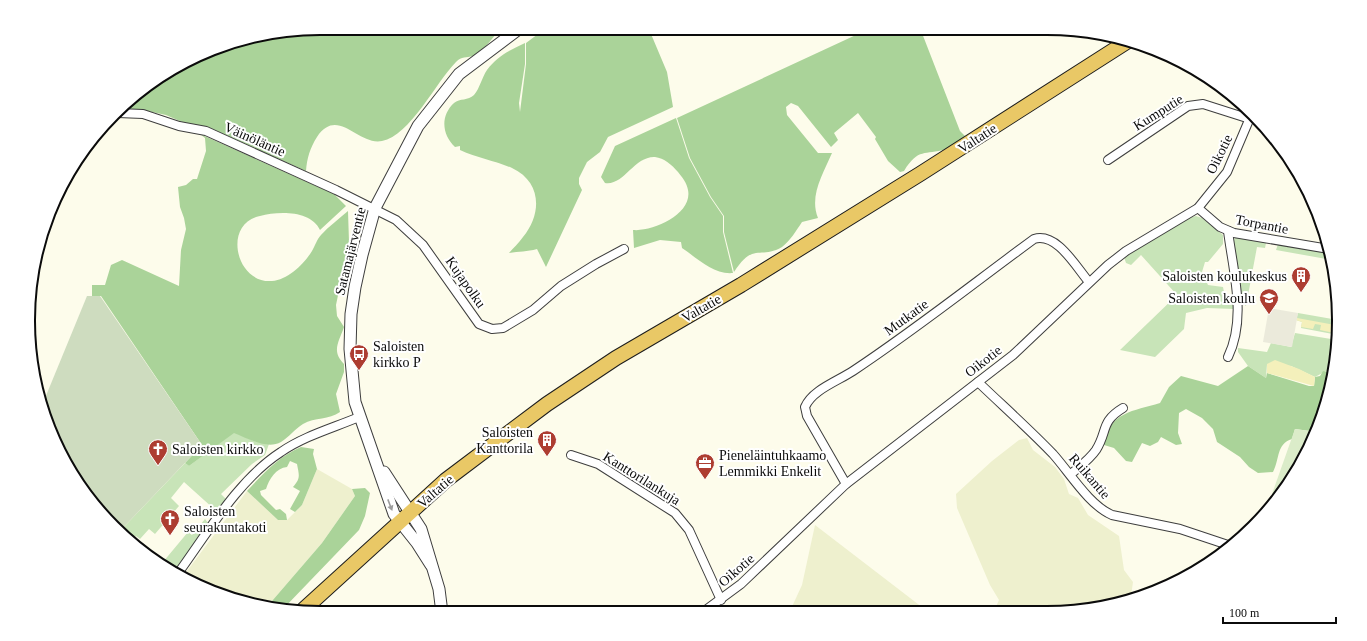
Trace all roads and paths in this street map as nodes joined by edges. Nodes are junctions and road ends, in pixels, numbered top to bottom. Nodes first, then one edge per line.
1 (511, 35) edge
2 (1121, 45) edge
3 (125, 113) edge
4 (1243, 114) edge
5 (1249, 120) edge
6 (1108, 160) dead end
7 (375, 208) junction
8 (1198, 208) junction
9 (1228, 231) junction
10 (624, 249) dead end
11 (1322, 249) edge
12 (1089, 282) junction
13 (1228, 357) dead end
14 (978, 382) junction
15 (1123, 408) dead end
16 (359, 417) junction
17 (571, 455) dead end
18 (375, 460) junction
19 (1071, 474) junction
20 (846, 484) junction
21 (411, 512) junction
22 (398, 522) junction
23 (1224, 544) edge
24 (431, 565) junction
25 (181, 570) edge
26 (721, 600) junction
27 (308, 605) edge
28 (441, 606) edge
29 (712, 606) edge

1 - 7 street, Satamajärventie
2 - 21 highway, Valtatie
3 - 7 street, Väinöläntie
4 - 6 street, Kumputie
5 - 8 street, Oikotie
7 - 10 street, Kujapolku
7 - 16 street, Satamajärventie
8 - 9 street, Torpantie
8 - 12 street, Oikotie
9 - 11 street, Torpantie
9 - 13 street
12 - 14 street, Oikotie
12 - 20 street, Mutkatie
14 - 19 street, Ruikantie
14 - 20 street, Oikotie
15 - 19 street
16 - 18 street, Satamajärventie
16 - 25 street
17 - 26 street, Kanttorilankuja
18 - 21 street, Satamajärventie
18 -> 22 street, Satamajärventie
19 - 23 street, Ruikantie
20 - 26 street, Oikotie
21 - 22 highway, Valtatie
21 - 24 street, Satamajärventie
22 - 24 street, Satamajärventie
22 - 27 highway, Valtatie
24 - 28 street
26 - 29 street, Oikotie

